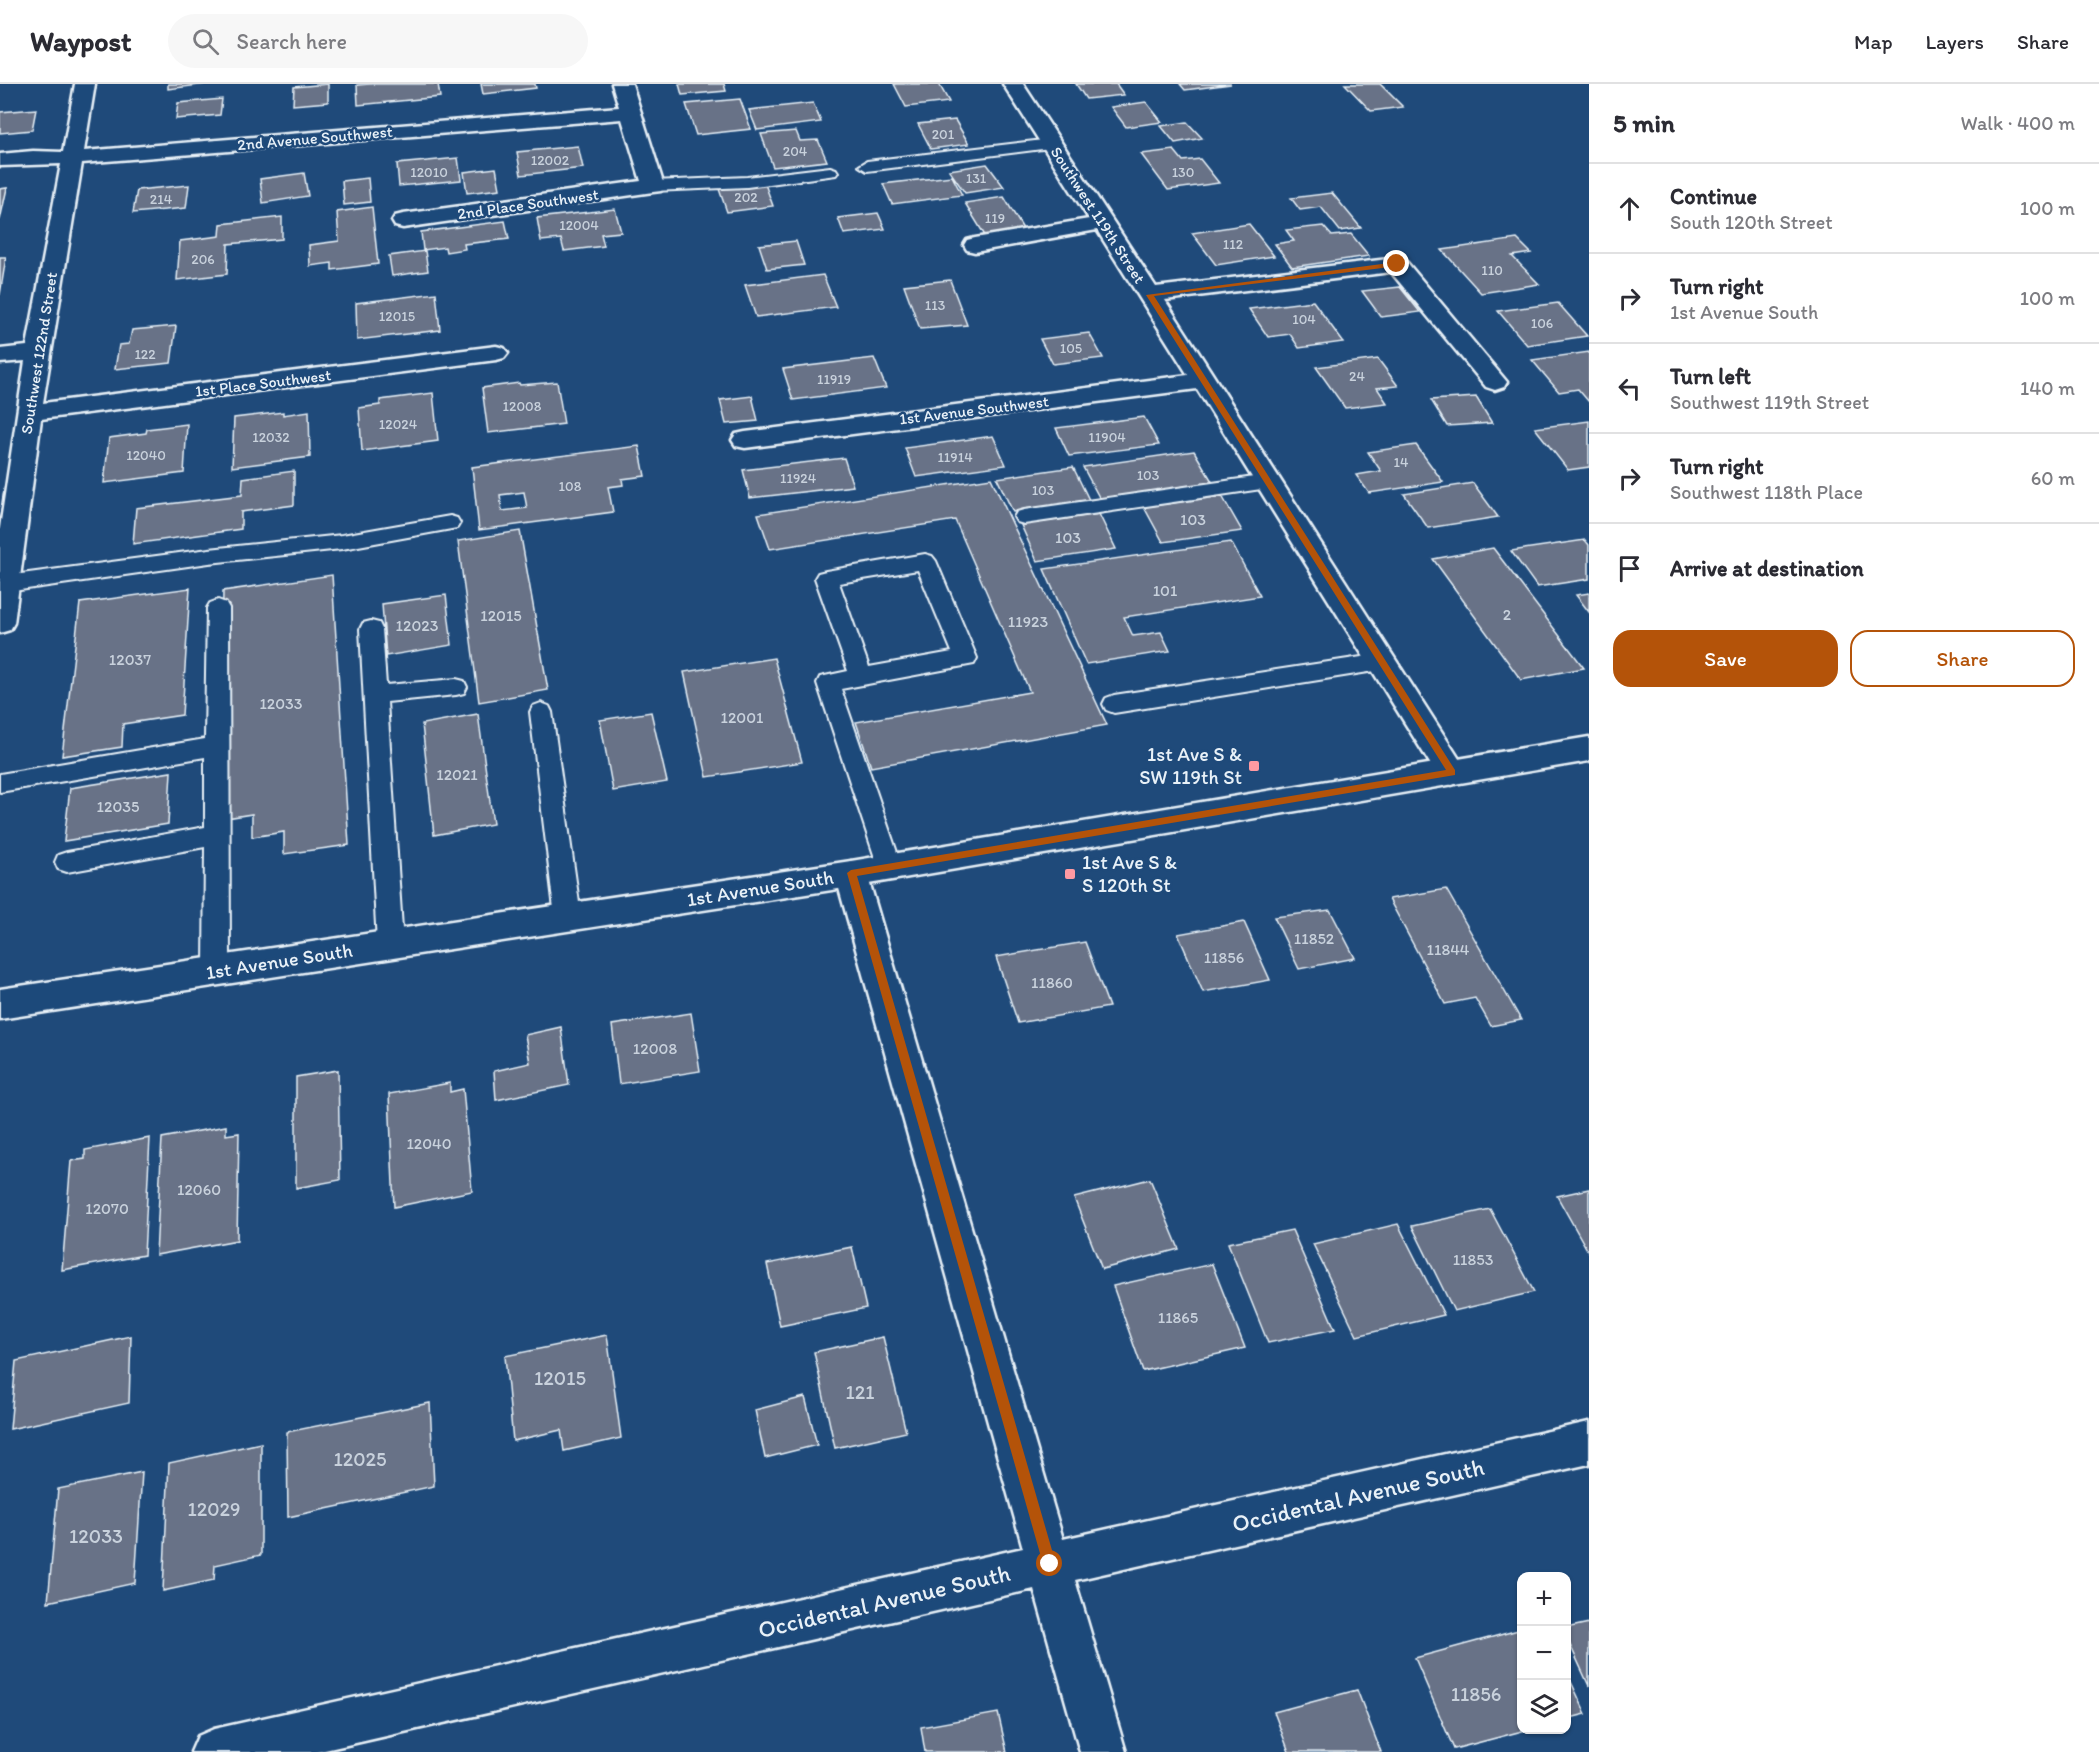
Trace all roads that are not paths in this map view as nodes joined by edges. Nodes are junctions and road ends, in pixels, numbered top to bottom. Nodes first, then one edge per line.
1 (85, 84) edge
2 (622, 84) edge
3 (1012, 84) edge
4 (630, 112) junction
5 (1052, 144) junction
6 (72, 158) junction
7 (0, 160) edge
8 (867, 166) dead end
9 (830, 172) dead end
10 (653, 186) junction
11 (402, 221) dead end
12 (1102, 223) junction
13 (975, 245) dead end
14 (1150, 295) junction
15 (38, 352) junction
16 (496, 353) dead end
17 (0, 357) edge
18 (1204, 380) junction
19 (1495, 382) dead end
20 (29, 413) junction
21 (745, 440) dead end
22 (1268, 482) junction
23 (1024, 517) dead end
24 (450, 523) dead end
25 (6, 584) junction
26 (218, 608) dead end
27 (0, 623) edge
28 (371, 629) dead end
29 (1382, 662) junction
30 (861, 677) junction
31 (456, 687) dead end
32 (375, 695) junction
33 (1114, 704) dead end
34 (541, 712) dead end
35 (217, 746) junction
36 (1589, 749) edge
37 (1452, 773) junction
38 (0, 783) edge
39 (217, 835) junction
40 (67, 862) dead end
41 (890, 867) junction
42 (851, 873) junction
43 (568, 917) junction
44 (390, 944) junction
45 (217, 971) junction
46 (0, 1004) edge
47 (1589, 1443) edge
48 (1050, 1564) junction
49 (214, 1752) edge
50 (1103, 1752) edge

1 - 6 street, Southwest 122nd Street
2 - 4 street
3 - 5 street, Southwest 119th Street
4 - 6 street, 2nd Avenue Southwest
4 - 10 street
5 - 8 lane
5 - 12 street, Southwest 119th Street
6 - 7 street, 2nd Avenue Southwest
6 - 15 street, Southwest 122nd Street
9 - 10 lane
10 - 11 street, 2nd Place Southwest
12 - 13 street
12 - 14 street, Southwest 119th Street
14 - 18 street, Southwest 119th Street
14 - 19 street
15 - 17 street
15 - 20 street, Southwest 122nd Street
16 - 20 street, 1st Place Southwest
18 - 21 street, 1st Avenue Southwest
18 - 22 street, Southwest 119th Street
20 - 25 street, Southwest 122nd Street
22 - 23 lane
22 - 29 street, Southwest 119th Street
24 - 25 lane
25 - 27 street, Southwest 122nd Street
26 - 35 lane
28 - 32 lane
29 - 33 lane
29 - 37 street, Southwest 119th Street
30 - 30 lane
30 - 41 lane
31 - 32 lane
32 - 44 lane
34 - 43 lane
35 - 38 lane
35 - 39 lane
36 - 37 street, 1st Avenue South
37 - 41 street, 1st Avenue South
39 - 40 lane
39 - 45 lane
41 - 42 street, 1st Avenue South
42 - 43 street, 1st Avenue South
42 - 48 street
43 - 44 street, 1st Avenue South
44 - 45 street, 1st Avenue South
45 - 46 street, 1st Avenue South
47 - 48 street, Occidental Avenue South
48 - 49 street, Occidental Avenue South
48 - 50 street

